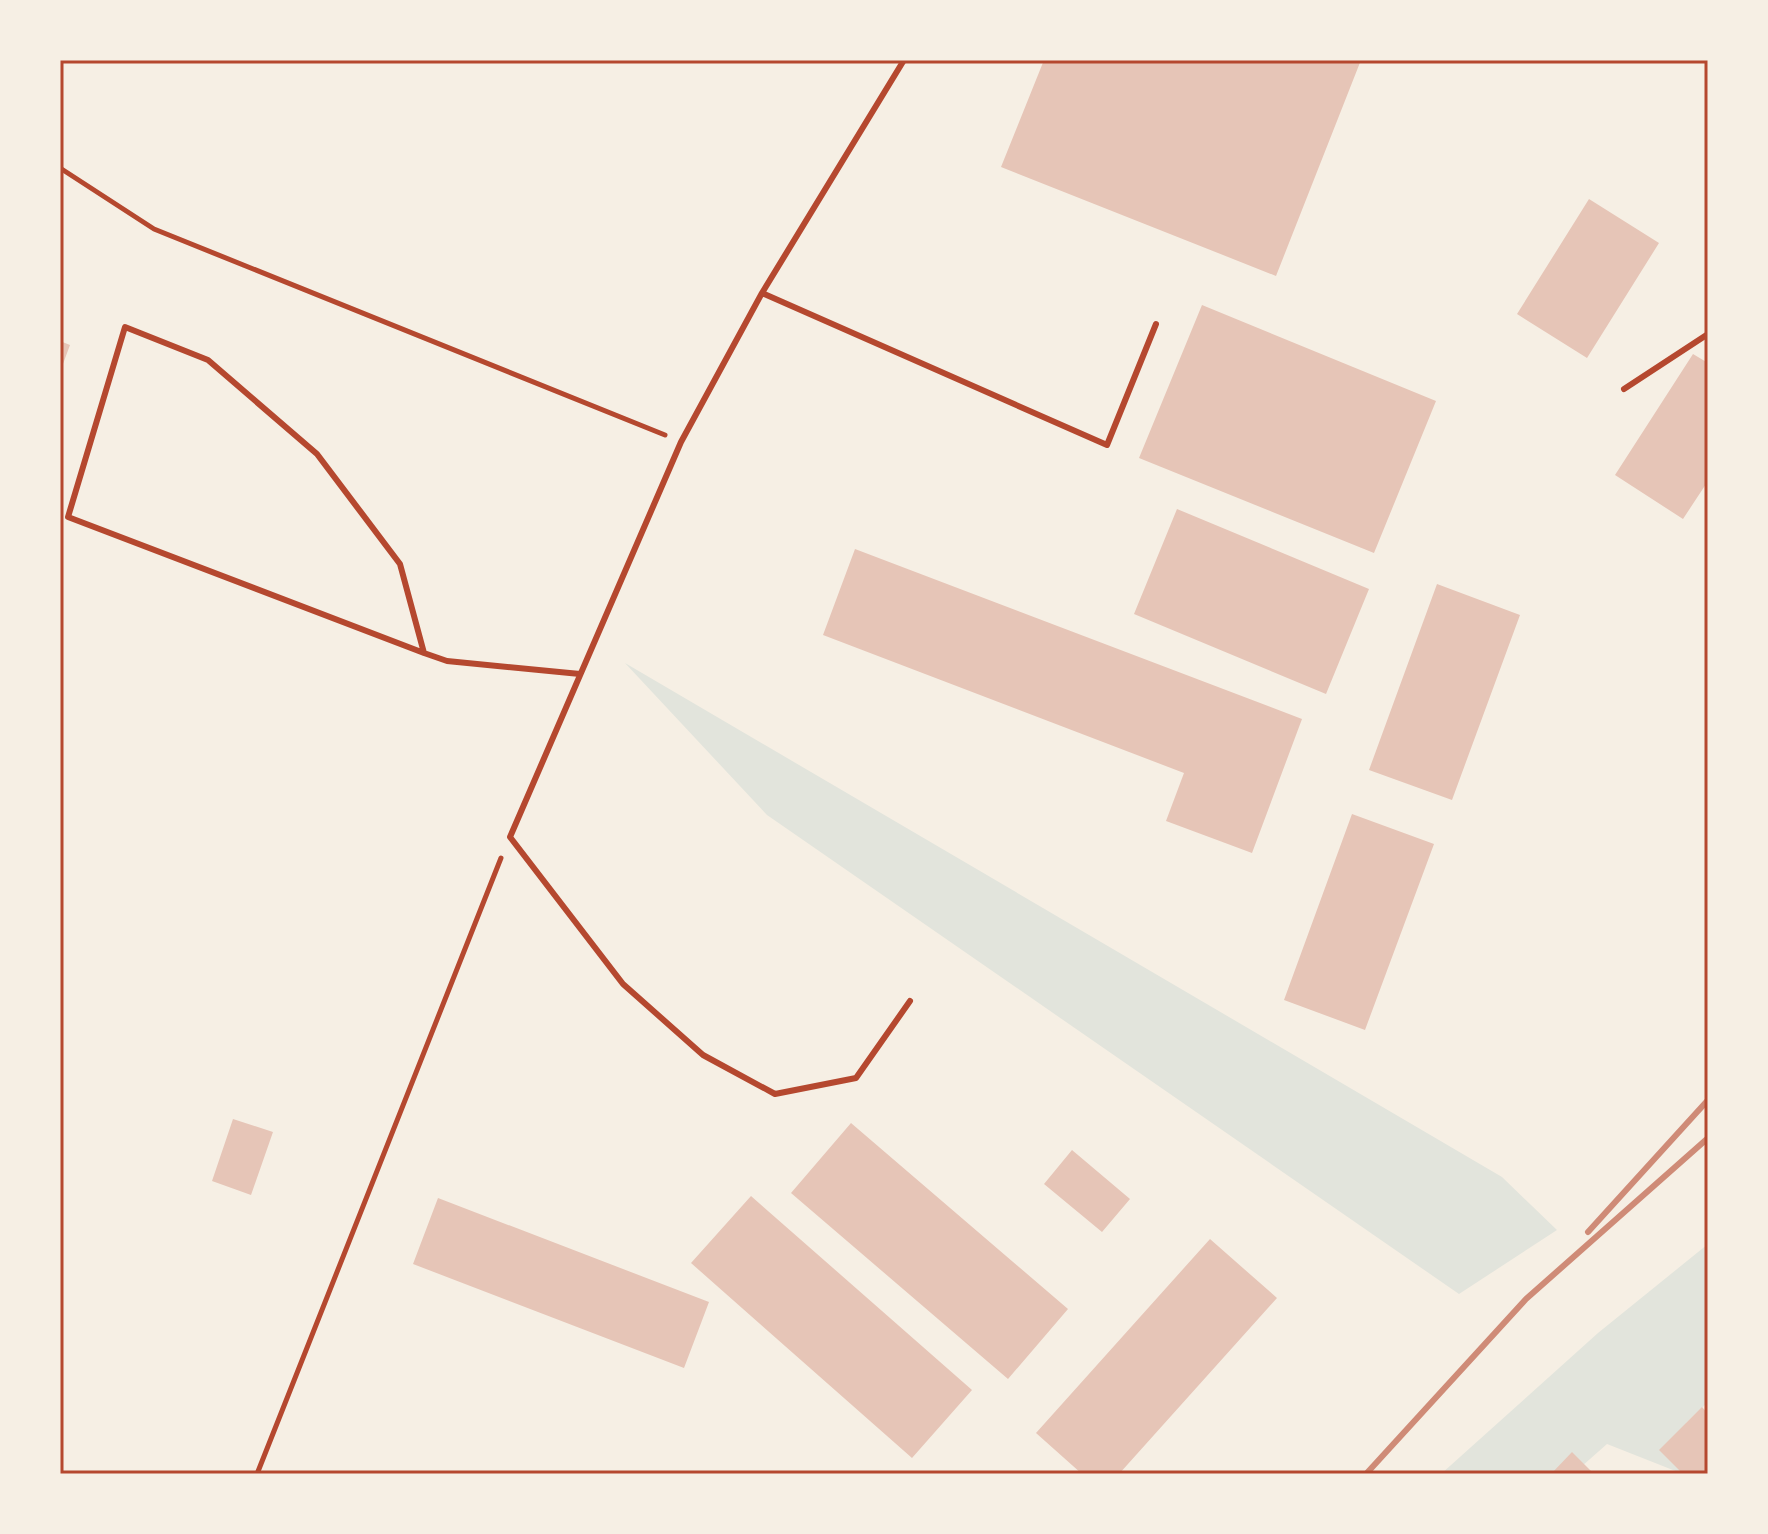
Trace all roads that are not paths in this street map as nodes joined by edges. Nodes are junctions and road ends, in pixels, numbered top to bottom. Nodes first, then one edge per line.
1 (904, 60) edge
2 (762, 293) junction
3 (1156, 324) dead end
4 (1708, 334) edge
5 (1624, 389) dead end
6 (424, 653) junction
7 (580, 674) junction
8 (910, 1001) dead end

1 - 2 lane
2 - 3 lane
2 - 7 lane
4 - 5 lane
6 - 6 lane
6 - 7 lane
7 - 8 lane

